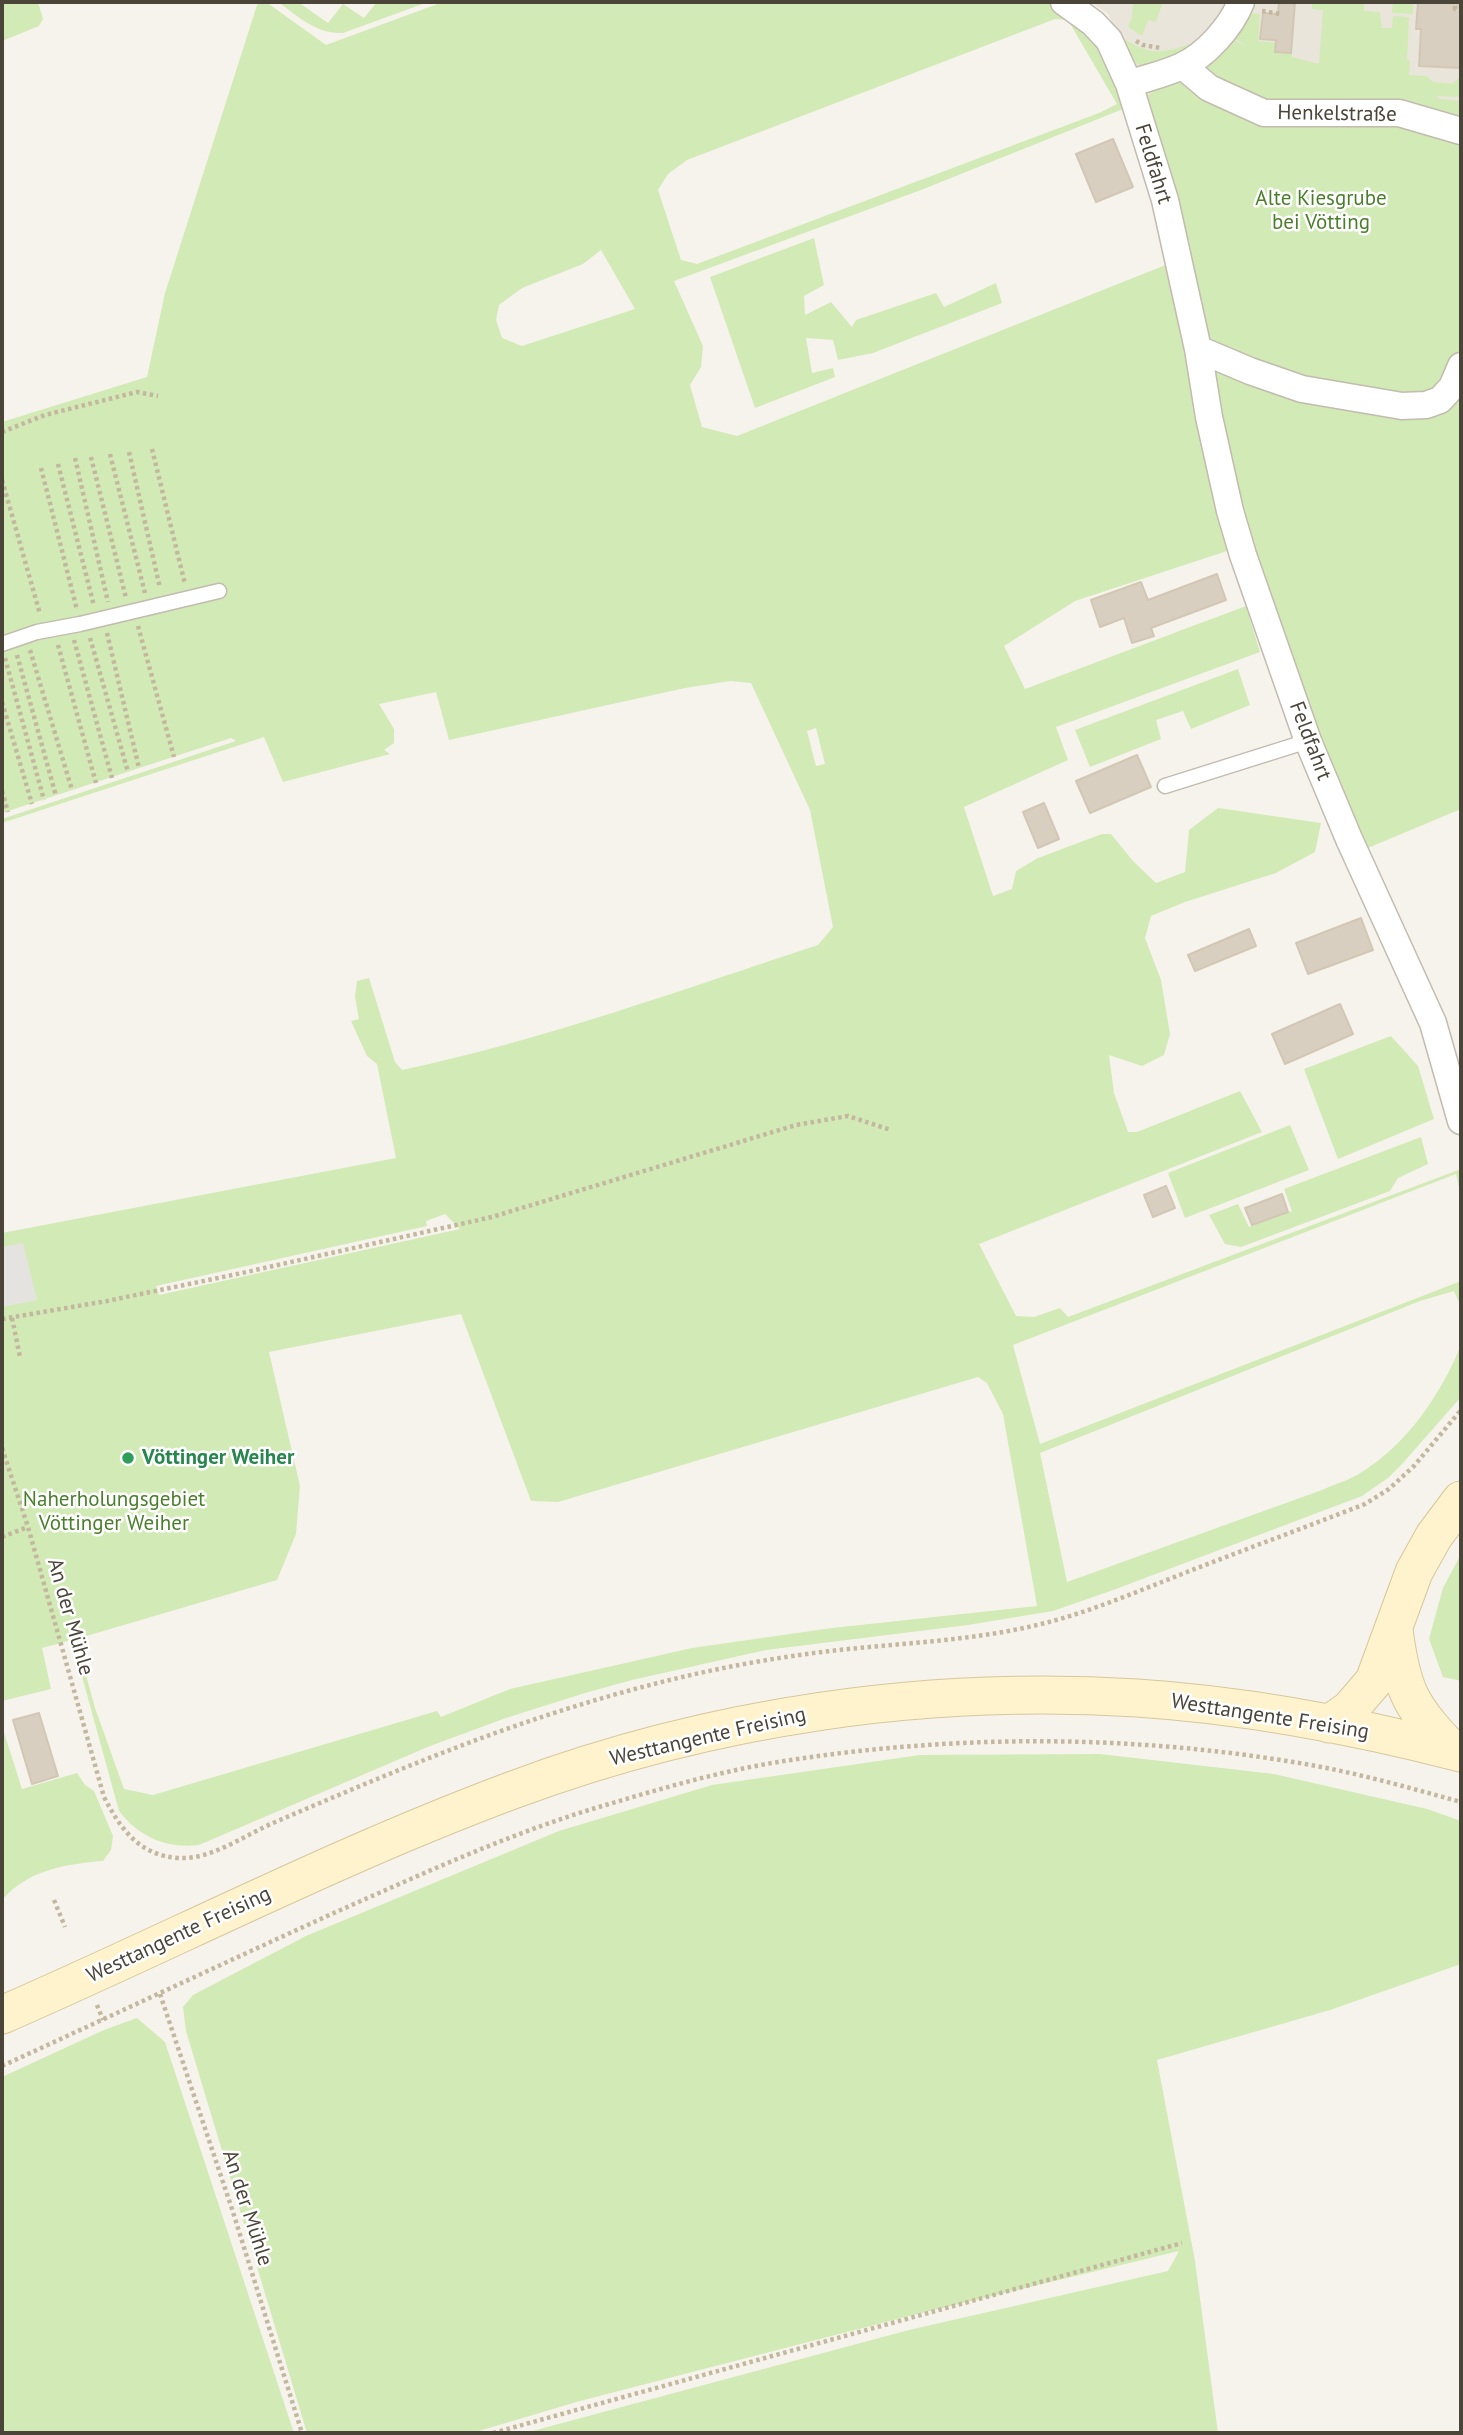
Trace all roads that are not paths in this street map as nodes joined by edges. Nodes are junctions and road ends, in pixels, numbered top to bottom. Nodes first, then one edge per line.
1 (1065, 2) edge
2 (1241, 2) edge
3 (1177, 56) junction
4 (1129, 84) junction
5 (1461, 131) edge
6 (1198, 349) junction
7 (1461, 366) edge
8 (219, 591) dead end
9 (11, 642) edge
10 (1308, 741) junction
11 (1165, 786) dead end
12 (1461, 1121) edge
13 (1461, 1500) edge
14 (1394, 1630) junction
15 (1329, 1724) junction
16 (1457, 1751) edge
17 (2, 2015) edge

1 - 4 street, Feldfahrt
2 - 3 street
3 - 4 street
3 - 5 street, Henkelstraße
4 - 6 street, Feldfahrt
6 - 7 street
6 - 10 street, Feldfahrt
8 - 9 lane
10 - 11 lane
10 - 12 street, Feldfahrt
13 - 14 main road
14 - 15 main road
14 - 16 main road
15 - 16 main road, Westtangente Freising
15 - 17 main road, Westtangente Freising

